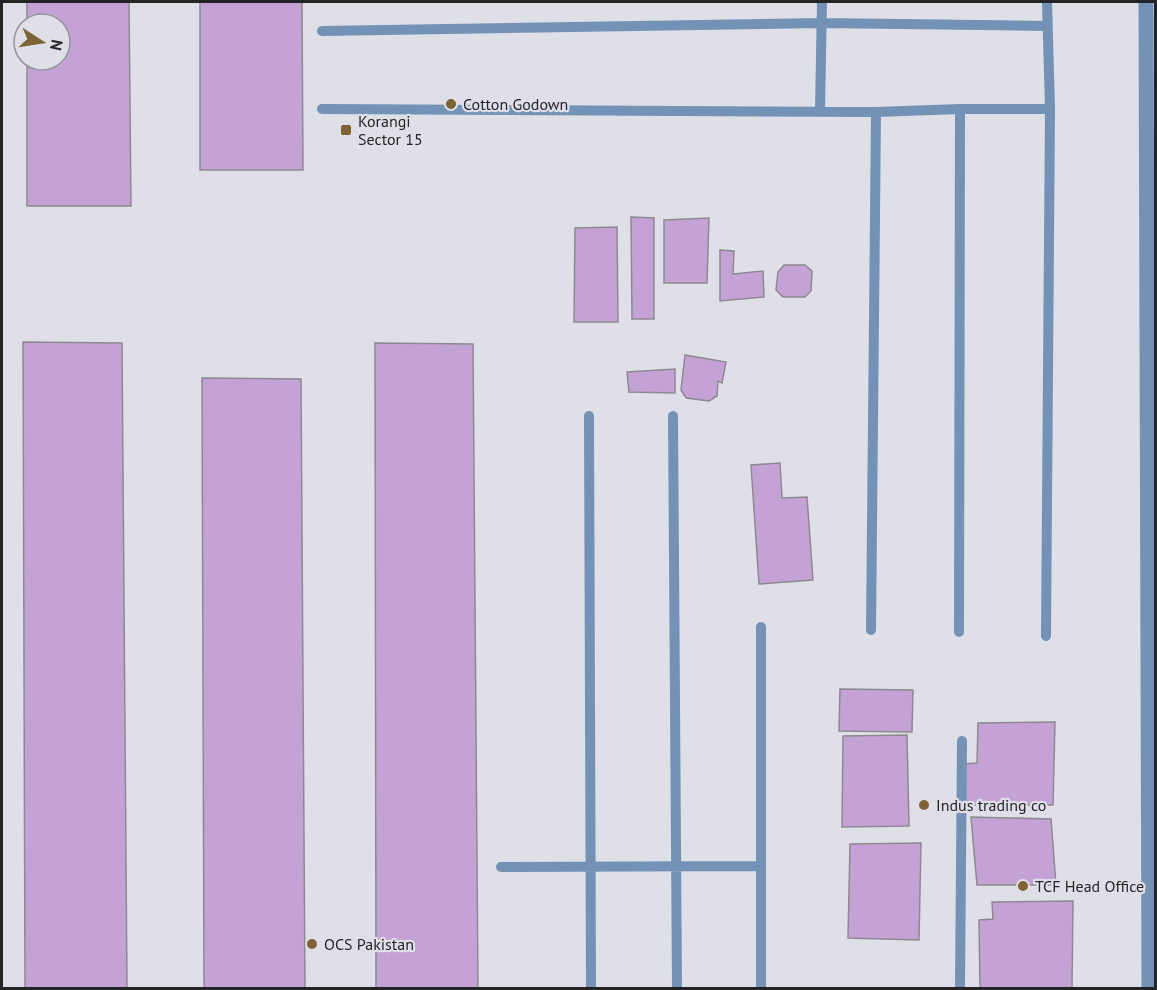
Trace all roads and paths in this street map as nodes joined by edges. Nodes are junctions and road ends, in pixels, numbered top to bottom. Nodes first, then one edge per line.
1 (822, 2) edge
2 (1047, 2) edge
3 (1146, 2) edge
4 (822, 23) junction
5 (1047, 26) junction
6 (322, 31) dead end
7 (322, 109) dead end
8 (960, 109) junction
9 (1050, 109) junction
10 (820, 111) junction
11 (876, 112) junction
12 (1151, 114) edge
13 (1151, 256) edge
14 (1151, 354) edge
15 (589, 416) dead end
16 (673, 416) dead end
17 (761, 627) dead end
18 (871, 630) dead end
19 (959, 632) dead end
20 (1046, 636) dead end
21 (962, 741) dead end
22 (760, 866) junction
23 (501, 867) dead end
24 (591, 867) junction
25 (676, 867) junction
26 (591, 988) edge
27 (676, 988) edge
28 (761, 988) edge
29 (960, 988) edge
30 (1149, 988) edge

1 - 4 lane
2 - 5 lane
3 - 12 street
4 - 5 lane
4 - 6 lane
4 - 10 lane
5 - 9 lane
7 - 10 lane
8 - 9 lane
8 - 11 lane
8 - 19 lane
9 - 20 lane
10 - 11 lane
11 - 18 lane
12 - 13 street
13 - 14 street
14 - 30 street
15 - 24 lane
16 - 25 lane
17 - 22 lane
21 - 29 lane
22 - 25 lane
22 - 28 lane
23 - 24 lane
24 - 25 lane
24 - 26 lane
25 - 27 lane

